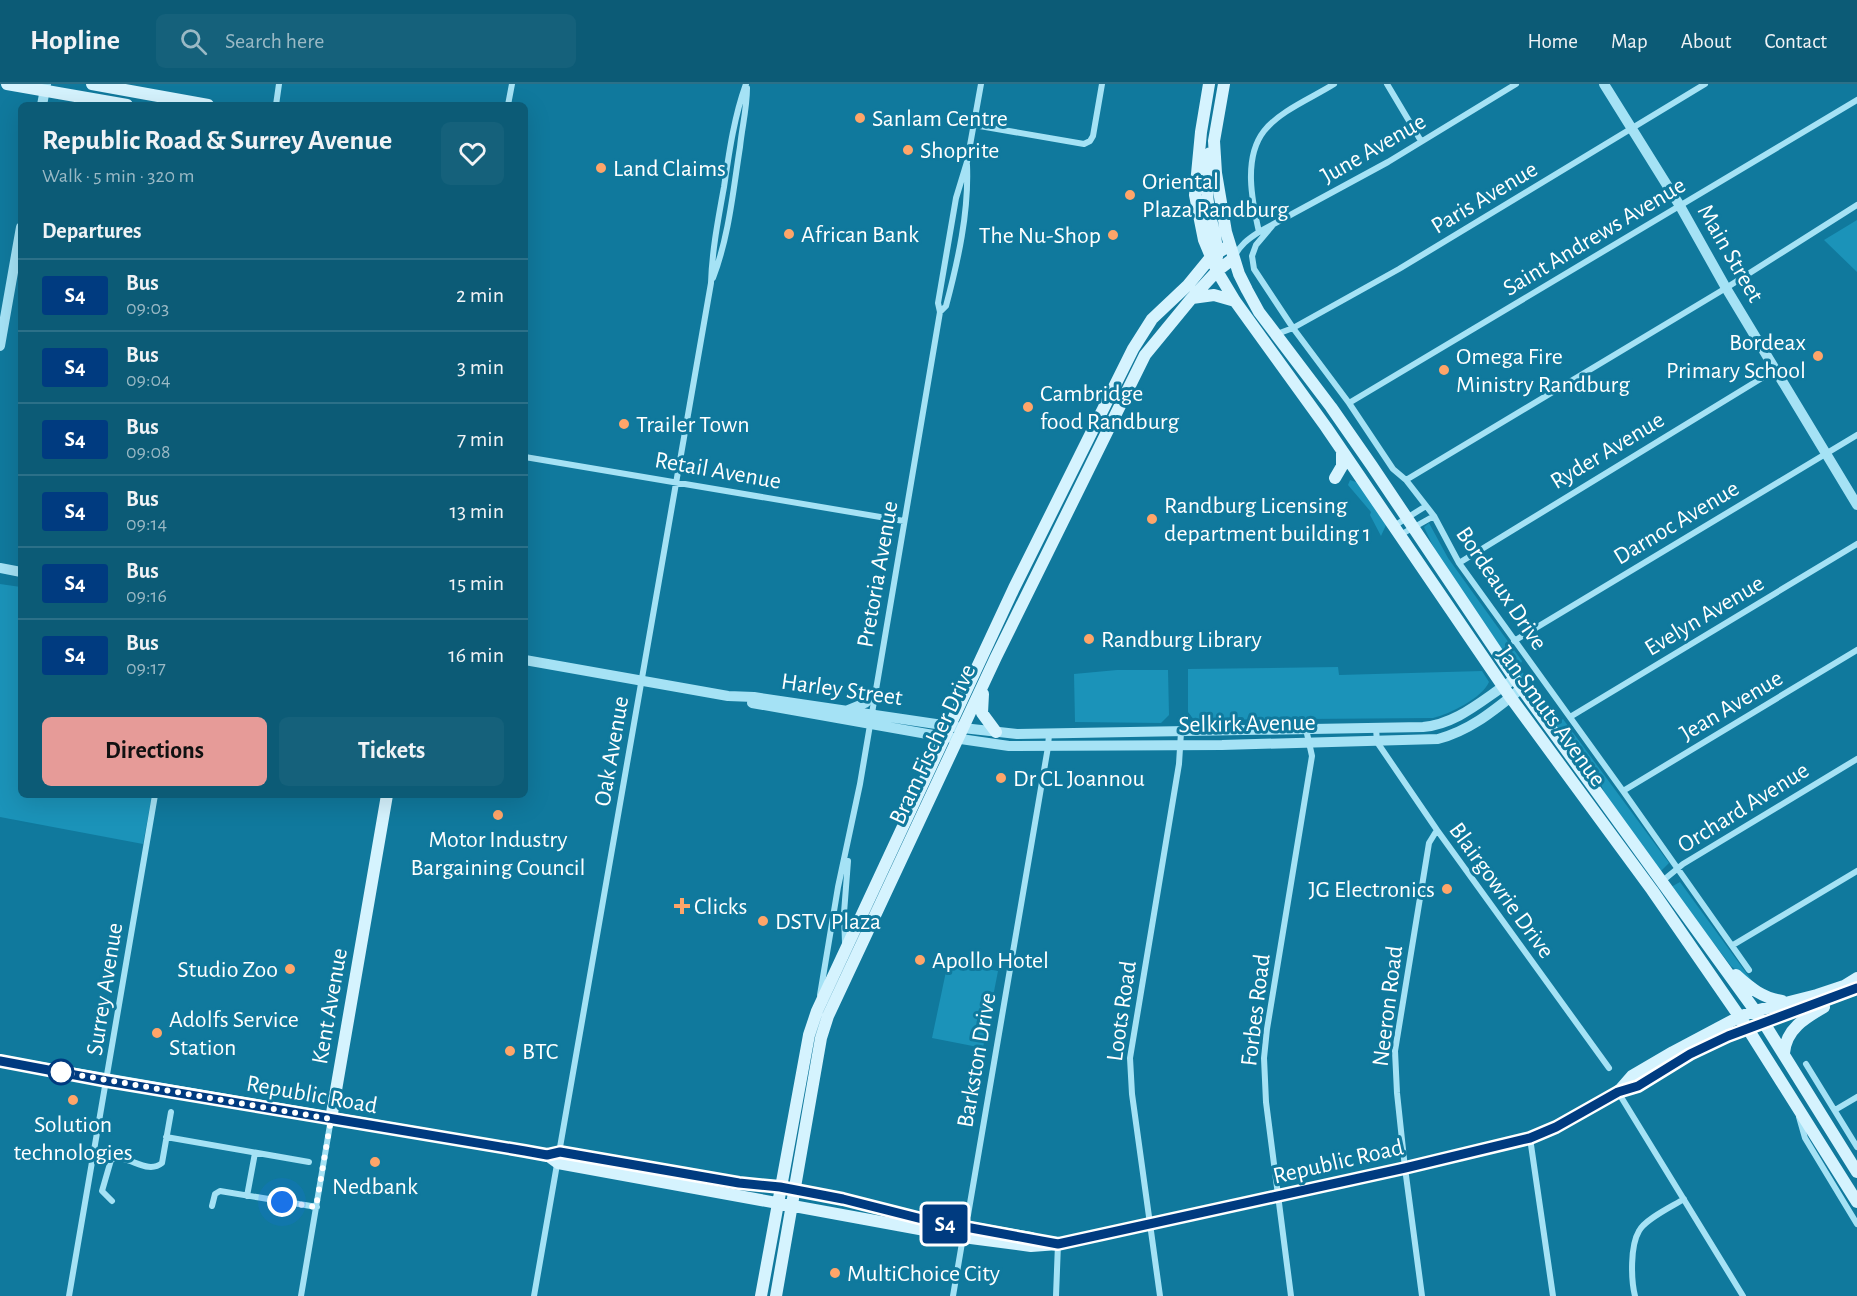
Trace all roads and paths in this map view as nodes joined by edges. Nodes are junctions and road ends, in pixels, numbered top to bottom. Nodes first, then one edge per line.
1 (7, 84) edge
2 (92, 84) edge
3 (279, 84) edge
4 (512, 84) edge
5 (746, 84) edge
6 (981, 84) edge
7 (1102, 84) edge
8 (1209, 84) edge
9 (1224, 84) edge
10 (1334, 84) edge
11 (1387, 84) edge
12 (1516, 84) edge
13 (1604, 84) edge
14 (1705, 84) edge
15 (45, 87) edge
16 (1857, 100) edge
17 (42, 102) edge
18 (114, 102) edge
19 (191, 102) edge
20 (276, 102) edge
21 (509, 102) edge
22 (974, 125) junction
23 (1632, 129) junction
24 (1214, 141) junction
25 (1421, 141) junction
26 (967, 162) junction
27 (1680, 206) junction
28 (1857, 206) edge
29 (1272, 226) junction
30 (1258, 232) junction
31 (1204, 240) junction
32 (1246, 240) junction
33 (18, 244) edge
34 (1230, 245) junction
35 (1214, 254) junction
36 (1234, 258) junction
37 (1217, 271) junction
38 (711, 283) junction
39 (1726, 288) junction
40 (1191, 299) junction
41 (1235, 301) junction
42 (940, 312) junction
43 (1152, 319) junction
44 (1293, 328) junction
45 (1277, 334) junction
46 (0, 346) edge
47 (1775, 370) junction
48 (1349, 404) junction
49 (1857, 435) edge
50 (1342, 451) junction
51 (1825, 454) junction
52 (528, 457) edge
53 (1335, 478) dead end
54 (1406, 480) junction
55 (678, 481) junction
56 (1426, 506) junction
57 (1857, 506) edge
58 (1434, 516) junction
59 (904, 521) junction
60 (1411, 523) junction
61 (1396, 531) junction
62 (1857, 544) edge
63 (1459, 563) junction
64 (0, 568) edge
65 (18, 571) edge
66 (1514, 641) junction
67 (1857, 650) edge
68 (528, 661) edge
69 (641, 681) junction
70 (986, 681) junction
71 (1519, 683) junction
72 (1503, 686) junction
73 (729, 696) junction
74 (874, 696) junction
75 (1510, 698) junction
76 (844, 710) junction
77 (1570, 717) junction
78 (870, 720) junction
79 (1376, 728) junction
80 (1306, 729) junction
81 (996, 732) junction
82 (1181, 732) junction
83 (954, 733) junction
84 (1049, 734) junction
85 (1377, 742) junction
86 (1309, 743) junction
87 (1181, 745) junction
88 (1048, 747) junction
89 (1857, 759) edge
90 (1623, 791) junction
91 (154, 798) edge
92 (386, 798) edge
93 (1437, 830) junction
94 (849, 842) junction
95 (1678, 868) junction
96 (1857, 871) edge
97 (1662, 882) junction
98 (1652, 890) junction
99 (1732, 945) junction
100 (846, 951) junction
101 (1715, 956) junction
102 (848, 970) junction
103 (1749, 970) dead end
104 (1857, 978) edge
105 (1853, 991) edge
106 (1788, 1002) junction
107 (817, 1011) junction
108 (1755, 1011) junction
109 (1739, 1017) junction
110 (1764, 1023) junction
111 (1748, 1029) junction
112 (1784, 1053) junction
113 (0, 1061) edge
114 (1806, 1064) dead end
115 (1609, 1068) dead end
116 (107, 1081) junction
117 (1618, 1092) junction
118 (1857, 1097) edge
119 (1796, 1101) junction
120 (1835, 1110) junction
121 (171, 1112) dead end
122 (331, 1119) junction
123 (166, 1137) junction
124 (1530, 1138) junction
125 (1857, 1147) edge
126 (255, 1153) junction
127 (555, 1156) junction
128 (309, 1162) dead end
129 (1405, 1168) junction
130 (1857, 1172) edge
131 (780, 1187) junction
132 (795, 1190) junction
133 (247, 1196) junction
134 (1278, 1196) junction
135 (1684, 1199) junction
136 (112, 1201) dead end
137 (1857, 1202) edge
138 (778, 1203) junction
139 (212, 1206) dead end
140 (793, 1206) junction
141 (316, 1207) junction
142 (1150, 1224) junction
143 (1857, 1224) edge
144 (965, 1227) junction
145 (1058, 1244) junction
146 (69, 1296) edge
147 (301, 1296) edge
148 (534, 1296) edge
149 (761, 1296) edge
150 (776, 1296) edge
151 (953, 1296) edge
152 (1056, 1296) edge
153 (1160, 1296) edge
154 (1291, 1296) edge
155 (1422, 1296) edge
156 (1553, 1296) edge
157 (1635, 1296) edge
158 (1743, 1296) edge

1 - 15 main road
2 - 19 main road
3 - 20 street
4 - 21 street
5 - 38 street, Oak Avenue
5 - 38 street, Oak Avenue
6 - 22 street, Pretoria Avenue
7 - 22 street
8 - 31 main road
9 - 24 main road
10 - 30 street
11 - 25 street
12 - 25 street, June Avenue
13 - 23 street, Main Street
14 - 23 street, Paris Avenue
15 - 17 street
15 - 18 main road
16 - 27 street, Saint Andrews Avenue
22 - 26 street, Pretoria Avenue
23 - 27 street, Main Street
23 - 44 street, Paris Avenue
24 - 34 main road
24 - 35 main road
25 - 29 street, June Avenue
26 - 42 street, Pretoria Avenue
26 - 42 street, Pretoria Avenue
27 - 39 street, Main Street
27 - 48 street, Saint Andrews Avenue
28 - 39 street
29 - 30 street, June Avenue
29 - 44 street, Bordeaux Drive
30 - 32 street, June Avenue
31 - 35 main road
31 - 43 main road
32 - 34 street, June Avenue
32 - 36 street, June Avenue
33 - 46 street
34 - 35 main road, Bram Fischer Drive
34 - 36 main road, Jan Smuts Avenue
35 - 37 main road, Jan Smuts Avenue
35 - 43 main road, Bram Fischer Drive
36 - 37 main road, Bram Fischer Drive
36 - 45 main road, Jan Smuts Avenue
37 - 40 main road, Bram Fischer Drive
37 - 41 main road, Jan Smuts Avenue
38 - 55 street, Oak Avenue
39 - 47 street, Main Street
39 - 54 street
40 - 41 main road
40 - 70 main road, Bram Fischer Drive
41 - 50 main road, Jan Smuts Avenue
42 - 59 street, Pretoria Avenue
43 - 83 main road, Bram Fischer Drive
44 - 45 street, Paris Avenue
44 - 48 street, Bordeaux Drive
45 - 60 main road, Jan Smuts Avenue
47 - 51 street, Main Street
47 - 63 street, Ryder Avenue
48 - 54 street, Bordeaux Drive
49 - 51 street, Darnoc Avenue
50 - 53 main road
50 - 61 main road, Jan Smuts Avenue
51 - 57 street, Main Street
51 - 66 street, Darnoc Avenue
52 - 55 street, Retail Avenue
54 - 56 street, Bordeaux Drive
55 - 59 street, Retail Avenue
55 - 69 street, Oak Avenue
56 - 58 street, Bordeaux Drive
56 - 60 street
58 - 60 street
58 - 63 street, Bordeaux Drive
59 - 74 street, Pretoria Avenue
60 - 61 street
60 - 61 street
60 - 71 main road, Jan Smuts Avenue
61 - 72 main road, Jan Smuts Avenue
62 - 77 street, Evelyn Avenue
63 - 66 street, Bordeaux Drive
64 - 65 street
66 - 77 street, Bordeaux Drive
67 - 90 street, Jean Avenue
68 - 69 street, Harley Street
69 - 73 street, Harley Street
69 - 127 street, Oak Avenue
70 - 81 main road
70 - 83 main road, Bram Fischer Drive
71 - 72 street, Selkirk Avenue
71 - 75 street, Selkirk Avenue
71 - 97 main road, Jan Smuts Avenue
72 - 75 main road, Jan Smuts Avenue
72 - 79 street, Selkirk Avenue
73 - 76 street, Harley Street
73 - 78 street, Harley Street
74 - 76 street
74 - 78 street, Pretoria Avenue
75 - 85 street, Selkirk Avenue
75 - 98 main road, Jan Smuts Avenue
76 - 78 street, Harley Street
77 - 90 street, Bordeaux Drive
78 - 83 street, Harley Street
78 - 94 street, Pretoria Avenue
79 - 80 street, Selkirk Avenue
79 - 85 street
80 - 82 street, Selkirk Avenue
80 - 86 street, Forbes Road
81 - 83 street, Selkirk Avenue
81 - 84 street, Selkirk Avenue
82 - 84 street, Selkirk Avenue
82 - 87 street, Loots Road
83 - 88 street, Selkirk Avenue
83 - 100 main road, Bram Fischer Drive
83 - 102 main road, Bram Fischer Drive
84 - 88 street, Barkston Drive
85 - 86 street, Selkirk Avenue
85 - 93 street, Blairgowrie Drive
86 - 87 street, Selkirk Avenue
86 - 134 street, Forbes Road
87 - 88 street, Selkirk Avenue
87 - 142 street, Loots Road
88 - 144 street, Barkston Drive
89 - 95 street, Orchard Avenue
90 - 95 street, Bordeaux Drive
91 - 116 street, Surrey Avenue
92 - 122 main road, Kent Avenue
93 - 115 street, Blairgowrie Drive
93 - 129 street, Neeron Road
94 - 100 street, Pretoria Avenue
94 - 107 street, Pretoria Avenue
95 - 97 street, Orchard Avenue
95 - 99 street, Bordeaux Drive
96 - 99 street
97 - 98 street, Orchard Avenue
97 - 101 main road, Jan Smuts Avenue
98 - 109 main road, Jan Smuts Avenue
99 - 103 street, Bordeaux Drive
100 - 102 street, Pretoria Avenue
100 - 107 main road, Bram Fischer Drive
101 - 106 main road
101 - 108 main road, Jan Smuts Avenue
102 - 132 main road, Bram Fischer Drive
104 - 106 main road, Republic Road
105 - 110 main road, Republic Road
105 - 112 main road
106 - 108 main road, Republic Road
107 - 131 main road, Bram Fischer Drive
108 - 109 main road, Republic Road
108 - 110 main road, Jan Smuts Avenue
109 - 111 main road, Jan Smuts Avenue
109 - 117 main road, Republic Road
110 - 111 main road, Republic Road
110 - 112 main road, Jan Smuts Avenue
111 - 117 main road, Republic Road
111 - 119 main road, Jan Smuts Avenue
112 - 130 main road, Jan Smuts Avenue
113 - 116 main road, Republic Road
114 - 120 street
116 - 122 main road, Republic Road
116 - 146 street, Surrey Avenue
117 - 124 main road, Republic Road
117 - 135 street
118 - 120 street
119 - 137 main road, Jan Smuts Avenue
119 - 143 street
120 - 125 street
121 - 123 street
122 - 127 main road, Republic Road
122 - 141 street, Kent Avenue
123 - 126 street
123 - 136 street
124 - 129 main road, Republic Road
124 - 156 street
126 - 128 street
126 - 133 street
127 - 131 main road, Republic Road
127 - 138 main road, Republic Road
127 - 148 street, Oak Avenue
129 - 134 main road, Republic Road
129 - 155 street, Neeron Road
131 - 132 main road, Republic Road
131 - 138 main road, Bram Fischer Drive
132 - 140 main road, Bram Fischer Drive
132 - 144 main road, Republic Road
133 - 139 street
133 - 141 street
134 - 142 main road, Republic Road
134 - 154 street, Forbes Road
135 - 157 street
135 - 158 street
138 - 140 main road, Republic Road
138 - 149 main road, Bram Fischer Drive
140 - 144 main road, Republic Road
140 - 150 main road, Bram Fischer Drive
141 - 147 street, Kent Avenue
142 - 145 main road, Republic Road
142 - 153 street, Loots Road
144 - 145 main road, Republic Road
144 - 151 street, Barkston Drive
145 - 152 street

